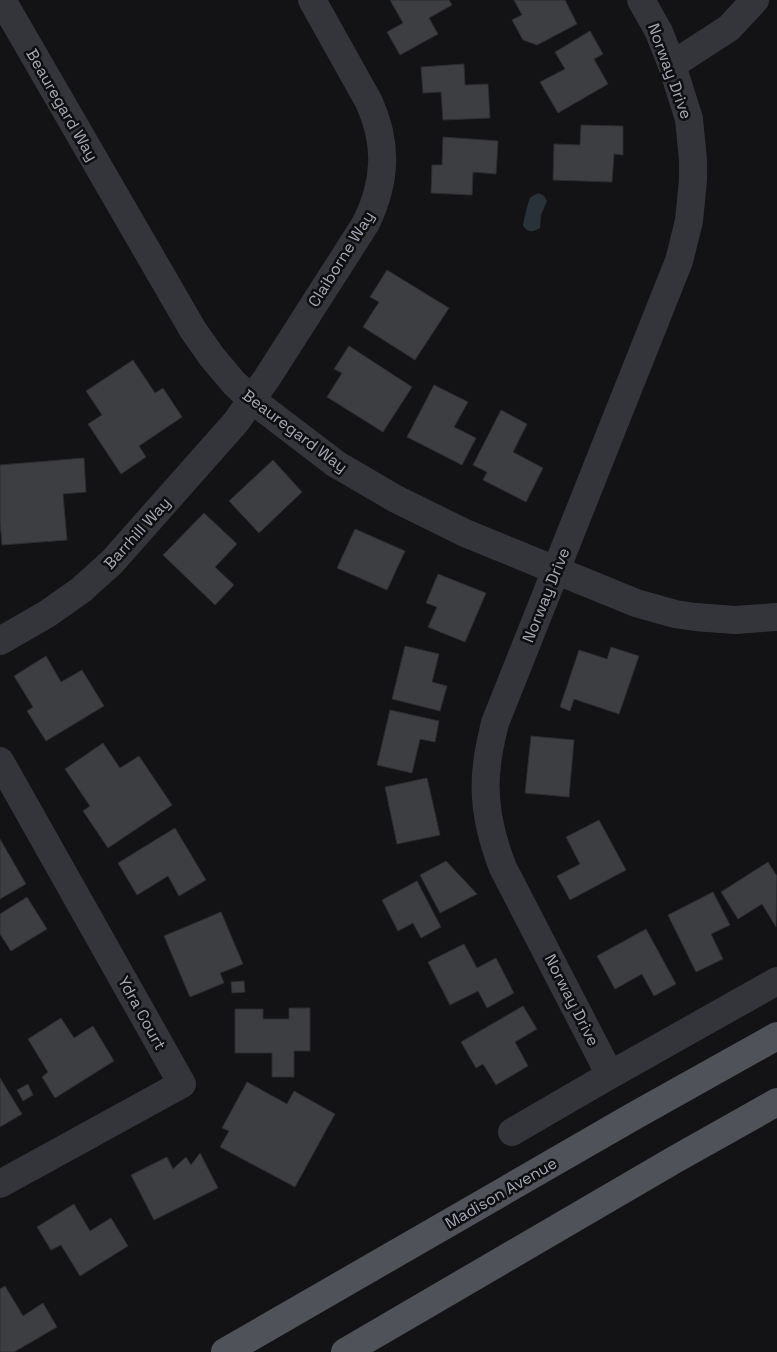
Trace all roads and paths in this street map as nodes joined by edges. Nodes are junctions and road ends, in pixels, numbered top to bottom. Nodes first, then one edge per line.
1 (2, 0) edge
2 (312, 0) edge
3 (641, 0) edge
4 (755, 0) edge
5 (672, 65) junction
6 (252, 400) junction
7 (556, 570) junction
8 (777, 616) edge
9 (0, 641) edge
10 (0, 761) edge
11 (777, 981) edge
12 (777, 1036) edge
13 (610, 1075) junction
14 (777, 1102) edge
15 (512, 1132) dead end
16 (0, 1184) edge
17 (225, 1352) edge
18 (345, 1352) edge

1 - 6 street, Beauregard Way
2 - 6 street, Claiborne Way
3 - 5 street, Norway Drive
4 - 5 street
5 - 7 street, Norway Drive
6 - 7 street, Beauregard Way
6 - 9 street, Barrhill Way
7 - 8 street, Beauregard Way
7 - 13 street, Norway Drive
10 - 16 street, Ydra Court
11 - 13 street
12 - 17 main road, Madison Avenue
13 - 15 street
14 - 18 main road

